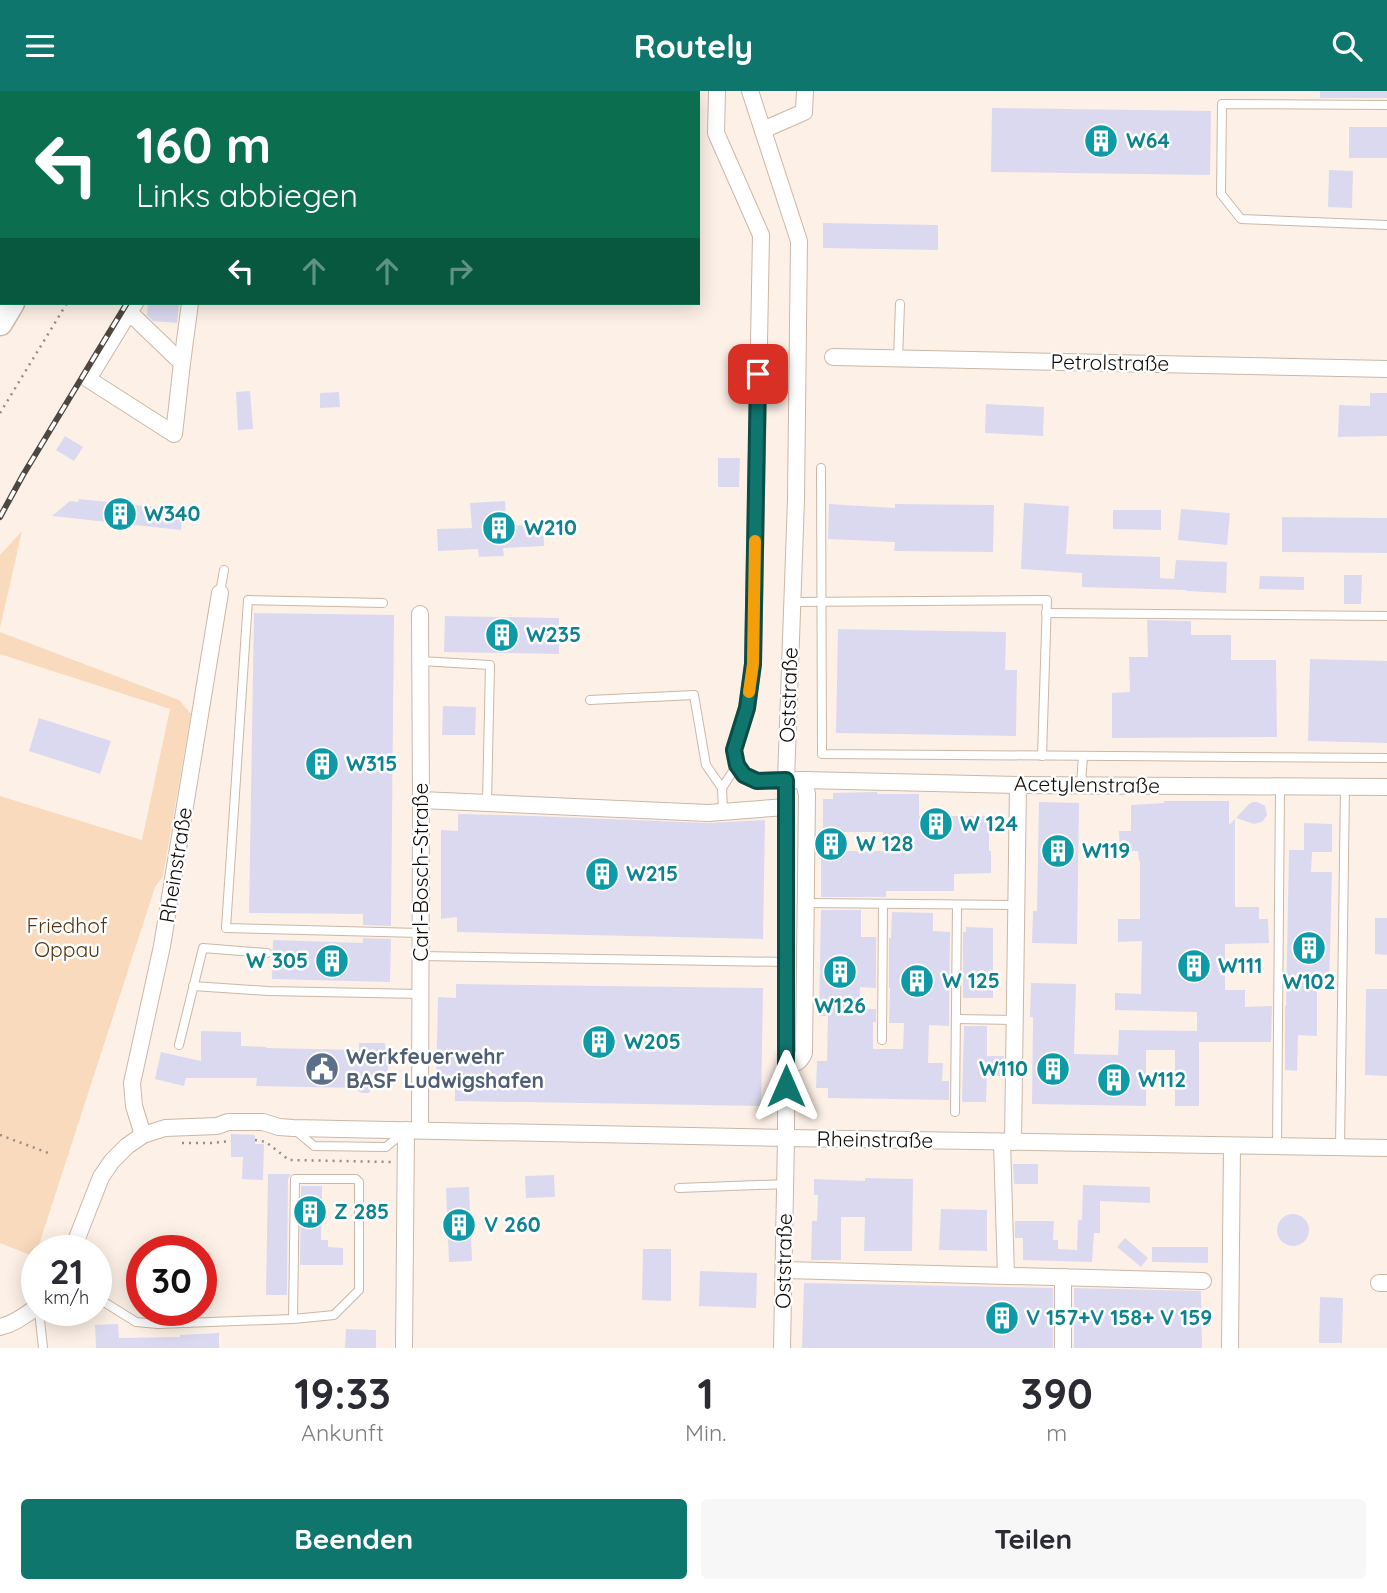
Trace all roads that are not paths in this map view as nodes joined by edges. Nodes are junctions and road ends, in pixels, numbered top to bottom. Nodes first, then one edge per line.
1 (717, 91) edge
2 (750, 91) edge
3 (805, 91) edge
4 (1387, 106) edge
5 (763, 130) junction
6 (1387, 225) edge
7 (900, 304) dead end
8 (11, 305) edge
9 (190, 305) edge
10 (132, 308) edge
11 (0, 323) edge
12 (833, 357) dead end
13 (898, 359) junction
14 (183, 363) junction
15 (1387, 369) edge
16 (821, 468) dead end
17 (225, 570) dead end
18 (220, 593) joint
19 (792, 601) junction
20 (821, 601) junction
21 (383, 603) dead end
22 (1046, 613) junction
23 (420, 614) dead end
24 (1387, 616) edge
25 (420, 661) junction
26 (590, 700) dead end
27 (1042, 755) junction
28 (1083, 756) junction
29 (1387, 758) edge
30 (737, 765) junction
31 (795, 780) junction
32 (1018, 785) junction
33 (1081, 785) junction
34 (1280, 787) junction
35 (1345, 787) junction
36 (1387, 787) edge
37 (722, 788) junction
38 (421, 800) junction
39 (487, 803) junction
40 (786, 807) junction
41 (723, 812) junction
42 (806, 903) junction
43 (883, 904) junction
44 (957, 905) junction
45 (1017, 905) junction
46 (421, 933) junction
47 (267, 953) dead end
48 (421, 956) junction
49 (786, 962) junction
50 (193, 986) junction
51 (420, 993) junction
52 (956, 1019) junction
53 (1015, 1020) junction
54 (882, 1040) dead end
55 (179, 1045) dead end
56 (786, 1065) junction
57 (955, 1111) dead end
58 (413, 1130) junction
59 (142, 1135) junction
60 (786, 1138) junction
61 (1008, 1142) junction
62 (1232, 1146) junction
63 (1277, 1146) junction
64 (1340, 1147) junction
65 (1387, 1148) edge
66 (786, 1184) junction
67 (679, 1188) dead end
68 (78, 1235) edge
69 (785, 1271) junction
70 (1006, 1276) junction
71 (1063, 1277) junction
72 (1203, 1281) dead end
73 (112, 1307) edge
74 (21, 1318) edge
75 (293, 1319) junction
76 (40, 1326) edge
77 (0, 1327) edge
78 (43, 1348) edge
79 (404, 1348) edge
80 (782, 1348) edge
81 (1063, 1348) edge
82 (1230, 1348) edge

1 - 30 street
2 - 5 street, Oststraße
3 - 5 street
4 - 6 lane
5 - 19 street, Oststraße
7 - 13 lane
8 - 11 highway
9 - 14 street
10 - 14 street
10 - 14 street
12 - 13 street, Petrolstraße
13 - 15 street, Petrolstraße
16 - 20 lane
17 - 18 lane
18 - 59 street, Rheinstraße
19 - 20 lane
19 - 31 street, Oststraße
20 - 22 lane
20 - 27 lane
21 - 46 lane
22 - 24 lane
22 - 27 lane
23 - 25 street, Carl-Bosch-Straße
25 - 38 street, Carl-Bosch-Straße
25 - 39 lane
26 - 37 lane
27 - 28 lane
28 - 29 lane
28 - 33 lane
30 - 31 street, Acetylenstraße
30 - 37 lane
31 - 32 street, Acetylenstraße
31 - 40 street, Oststraße
31 - 42 street
32 - 33 street, Acetylenstraße
32 - 45 street
33 - 34 street, Acetylenstraße
34 - 35 street, Acetylenstraße
34 - 63 lane
35 - 36 street, Acetylenstraße
35 - 64 lane
37 - 41 lane
38 - 39 street
38 - 46 street, Carl-Bosch-Straße
39 - 41 street
40 - 41 street
40 - 49 street, Oststraße
42 - 43 lane
42 - 56 street
43 - 44 lane
43 - 54 lane
44 - 45 lane
44 - 52 lane
45 - 53 street
46 - 48 street, Carl-Bosch-Straße
47 - 50 lane
48 - 49 lane
48 - 51 street, Carl-Bosch-Straße
49 - 56 street, Oststraße
50 - 51 lane
50 - 55 lane
51 - 58 street, Carl-Bosch-Straße
52 - 53 lane
52 - 57 lane
53 - 61 street
56 - 60 street, Oststraße
58 - 59 street, Rheinstraße
58 - 60 street, Rheinstraße
58 - 79 street, Carl-Bosch-Straße
59 - 68 street
60 - 61 street, Rheinstraße
60 - 66 street, Oststraße
61 - 62 street, Rheinstraße
61 - 70 street
62 - 63 street, Rheinstraße
62 - 82 street
63 - 64 street, Rheinstraße
64 - 65 street, Rheinstraße
66 - 67 lane
66 - 69 street, Oststraße
69 - 70 street
69 - 80 street, Oststraße
70 - 71 street
71 - 72 street
71 - 81 street
73 - 75 lane
74 - 77 street
75 - 75 lane
76 - 78 lane

